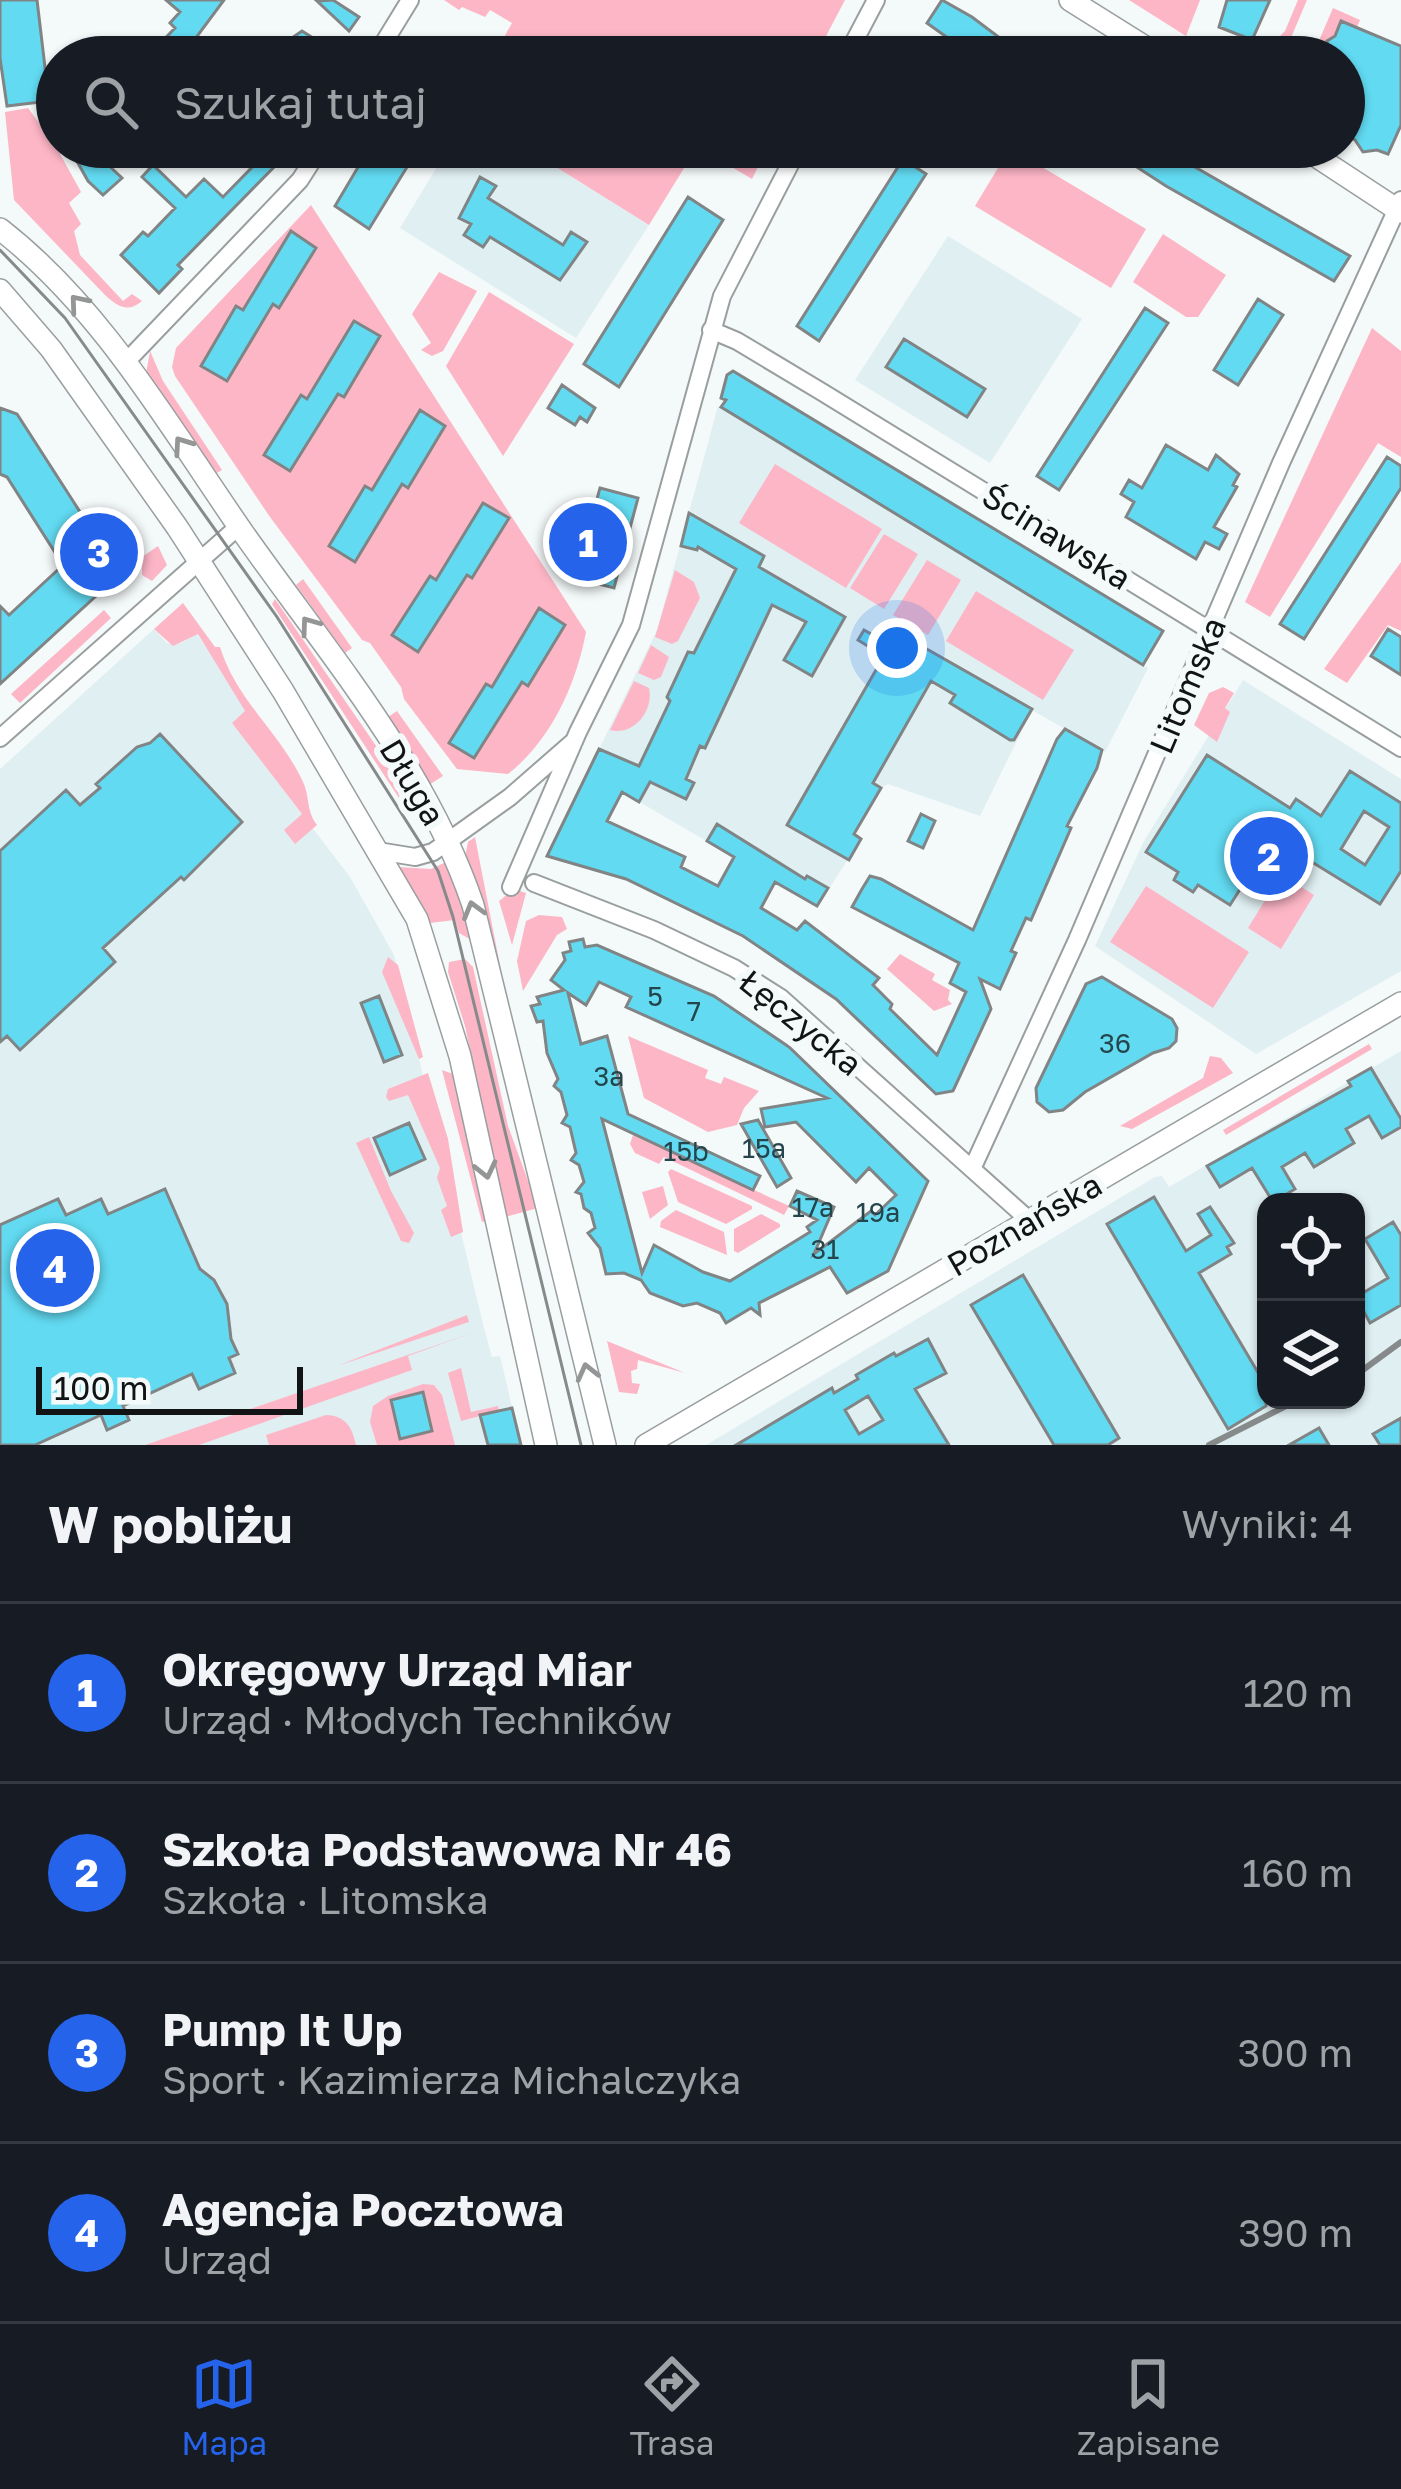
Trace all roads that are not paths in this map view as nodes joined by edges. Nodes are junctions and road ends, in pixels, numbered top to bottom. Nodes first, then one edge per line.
1 (410, 0) edge
2 (876, 0) edge
3 (1070, 0) edge
4 (389, 36) edge
5 (857, 36) edge
6 (1128, 36) edge
7 (307, 168) edge
8 (789, 168) edge
9 (1336, 168) edge
10 (1400, 207) edge
11 (0, 229) edge
12 (0, 290) edge
13 (711, 330) junction
14 (125, 363) junction
15 (238, 526) junction
16 (199, 560) junction
17 (1211, 631) junction
18 (0, 738) edge
19 (575, 741) junction
20 (1401, 748) edge
21 (448, 842) junction
22 (378, 851) junction
23 (534, 884) dead end
24 (511, 887) dead end
25 (1401, 1003) edge
26 (972, 1169) junction
27 (1029, 1220) junction
28 (544, 1436) edge
29 (561, 1445) edge
30 (605, 1445) edge
31 (646, 1445) edge

1 - 4 street
2 - 5 street
3 - 6 street
7 - 14 street
8 - 13 street
9 - 10 street
10 - 17 street, Litomska
14 -> 11 street, Długa
12 - 16 street, Długa
13 - 17 street, Ścinawska
13 - 19 street
15 -> 14 street, Długa
15 - 16 street
21 -> 15 street, Długa
16 - 18 street
16 - 22 street, Długa
17 - 20 street, Ścinawska
17 - 26 street, Litomska
19 - 21 street
19 - 24 street
21 - 22 street
30 -> 21 street, Długa
22 -> 28 street, Długa
23 - 26 street, Łęczycka
25 - 27 street, Poznańska
26 - 27 street, Łęczycka
27 - 31 street, Poznańska
28 - 29 street

